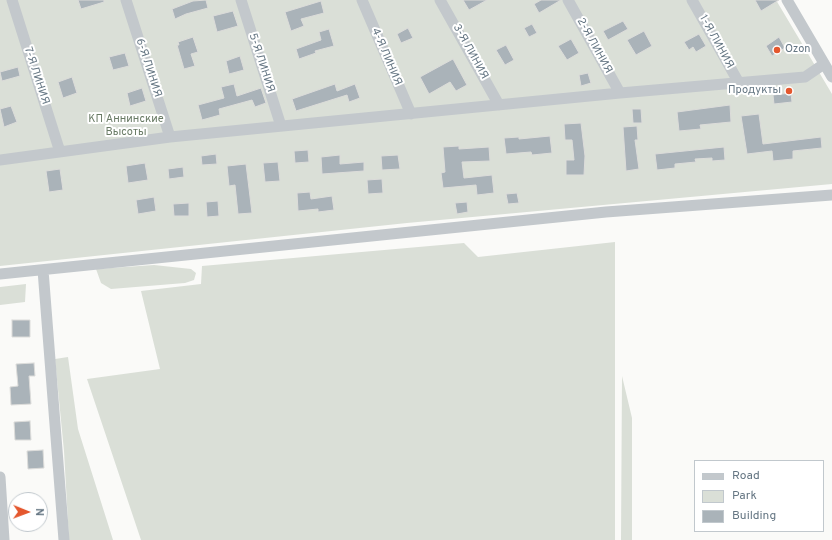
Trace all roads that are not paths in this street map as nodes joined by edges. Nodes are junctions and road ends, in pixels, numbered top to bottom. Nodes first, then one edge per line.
1 (12, 0) edge
2 (126, 0) edge
3 (241, 0) edge
4 (362, 0) edge
5 (440, 0) edge
6 (568, 0) edge
7 (692, 0) edge
8 (787, 0) edge
9 (824, 64) junction
10 (832, 77) edge
11 (739, 83) junction
12 (620, 92) junction
13 (500, 105) junction
14 (410, 114) junction
15 (281, 126) junction
16 (170, 137) junction
17 (60, 152) junction
18 (0, 160) edge
19 (832, 195) edge
20 (43, 270) junction
21 (0, 274) edge
22 (0, 477) edge
23 (4, 540) edge
24 (64, 540) edge

1 - 17 street, 7-Я ЛИНИЯ
2 - 16 street, 6-Я ЛИНИЯ
3 - 15 street, 5-Я ЛИНИЯ
4 - 14 street, 4-Я ЛИНИЯ
5 - 13 street, 3-Я ЛИНИЯ
6 - 12 street, 2-Я ЛИНИЯ
7 - 11 street, 1-Я ЛИНИЯ
8 - 9 street
9 - 10 street
9 - 11 street
11 - 12 street
12 - 13 street
13 - 14 street
14 - 15 street
15 - 16 street
16 - 17 street
17 - 18 street
19 - 20 street
20 - 21 street
20 - 24 street
22 - 23 street

